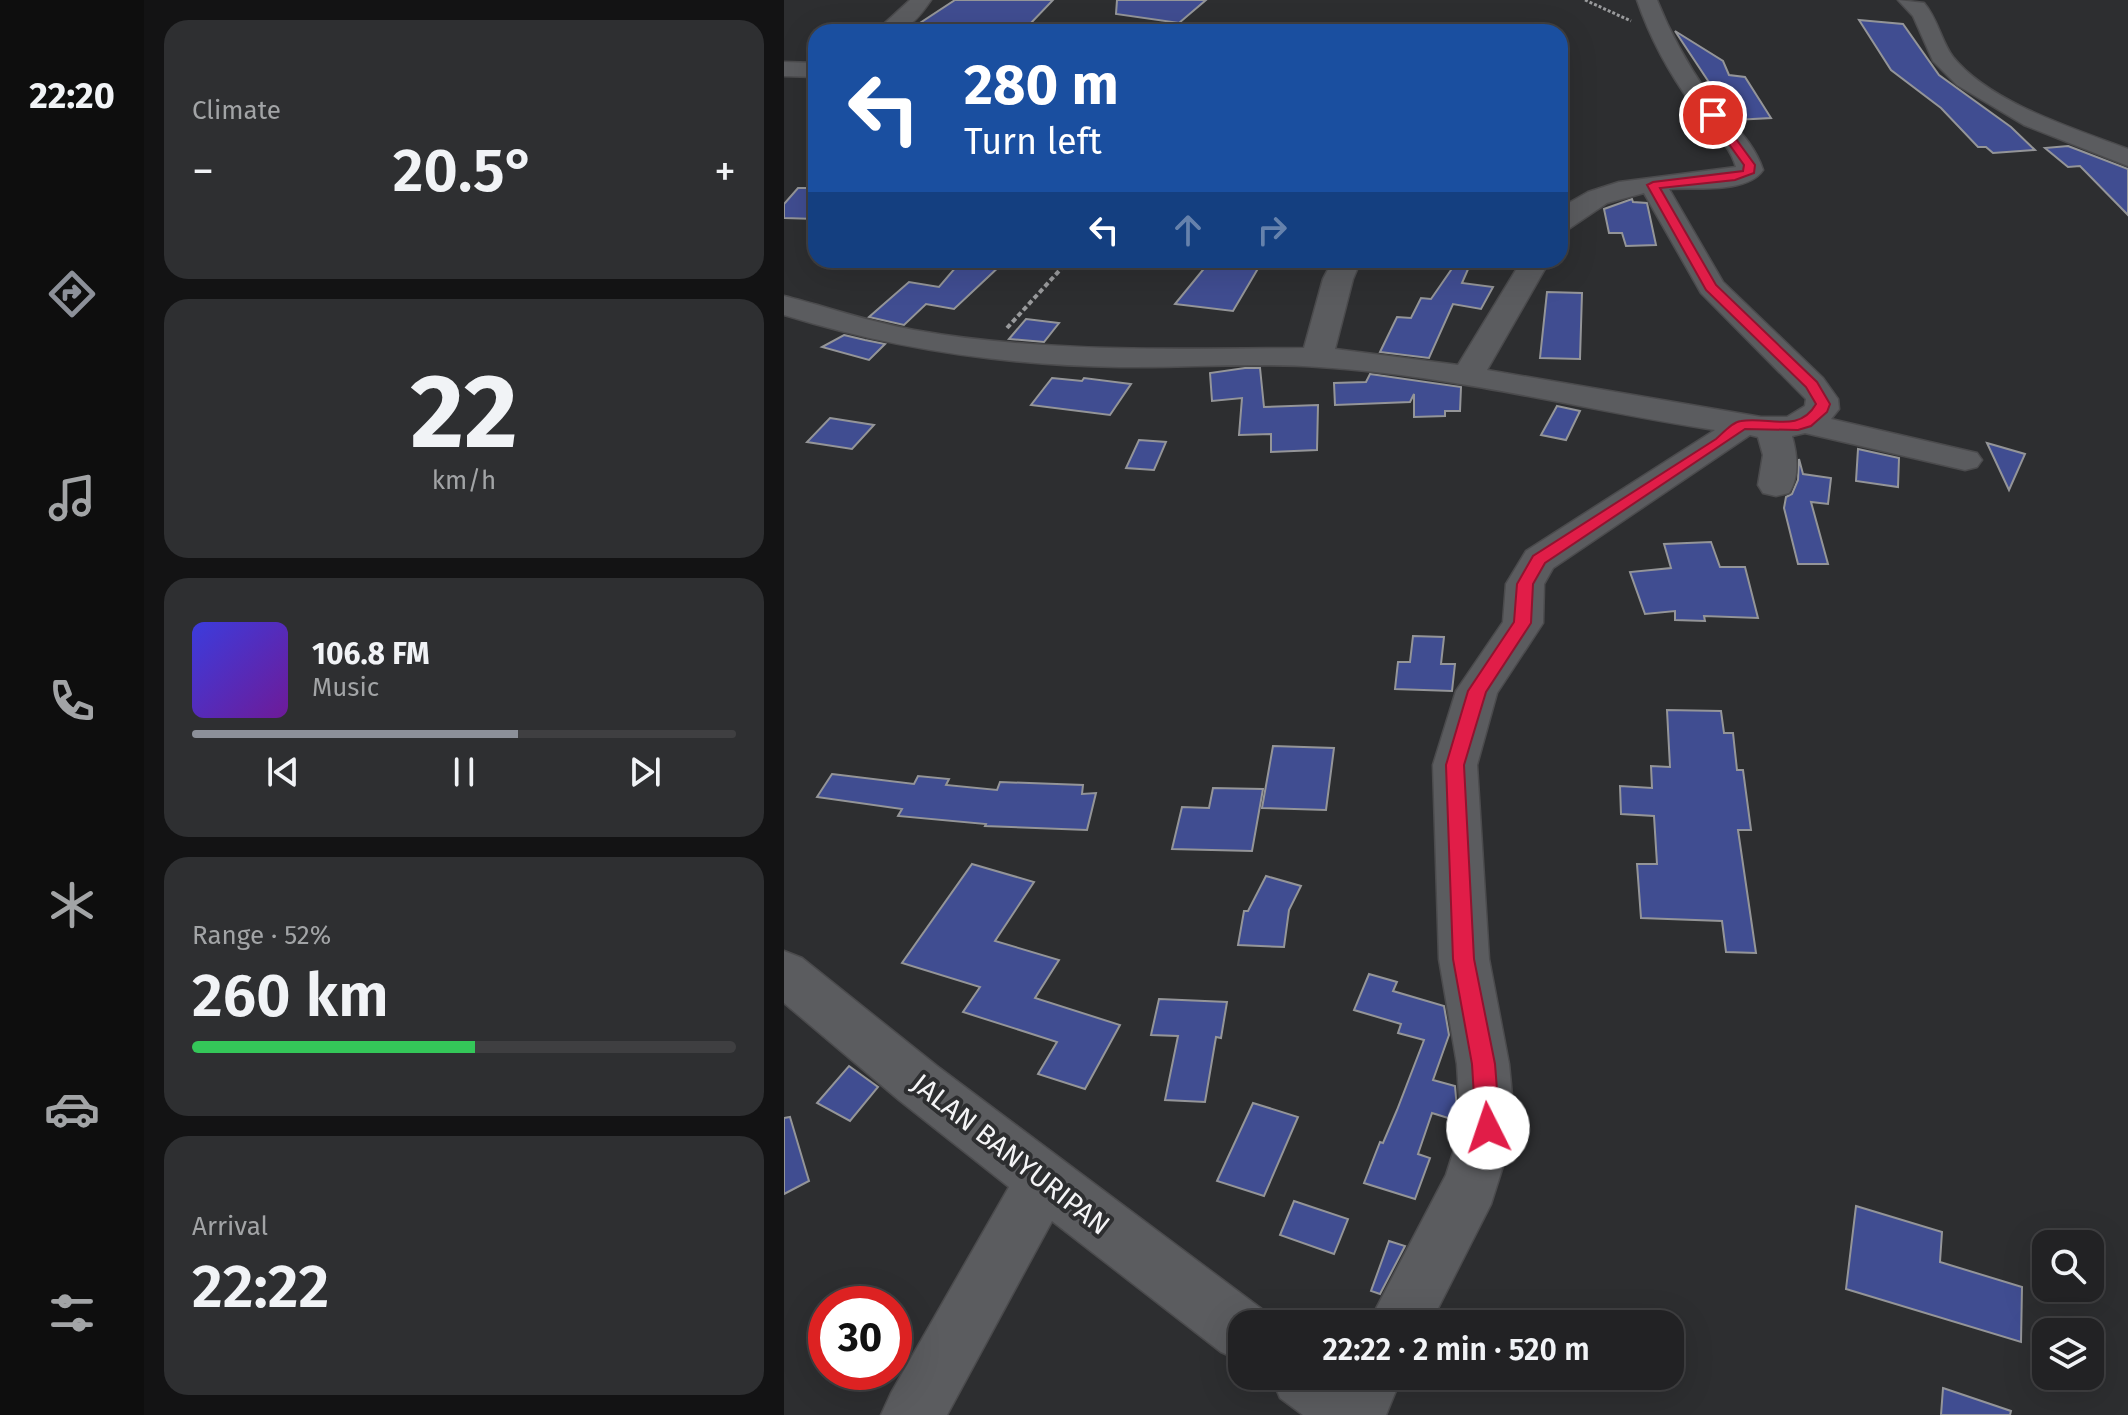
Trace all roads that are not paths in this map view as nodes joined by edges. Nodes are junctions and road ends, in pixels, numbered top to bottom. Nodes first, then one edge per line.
1 (921, 0) edge
2 (1647, 0) edge
3 (1908, 0) edge
4 (897, 24) edge
5 (784, 69) edge
6 (808, 70) edge
7 (2128, 158) edge
8 (1653, 185) junction
9 (1568, 216) edge
10 (1343, 268) edge
11 (1531, 268) edge
12 (784, 305) edge
13 (1317, 357) junction
14 (1467, 376) junction
15 (1774, 425) junction
16 (1965, 460) dead end
17 (1776, 485) dead end
18 (784, 973) edge
19 (1044, 1180) junction
20 (1405, 1310) edge
21 (1228, 1320) edge
22 (1334, 1390) edge
23 (1359, 1401) edge
24 (913, 1415) edge

1 - 4 street
2 - 8 street
3 - 7 street
5 - 6 street
8 - 9 street
8 - 15 street
10 - 13 street
11 - 14 street
12 - 13 street
13 - 14 street
14 - 15 street
15 - 16 street
15 - 17 street
15 - 20 street
18 - 19 street, JALAN BANYURIPAN
19 - 21 street, JALAN BANYURIPAN
19 - 24 street
22 - 23 street

